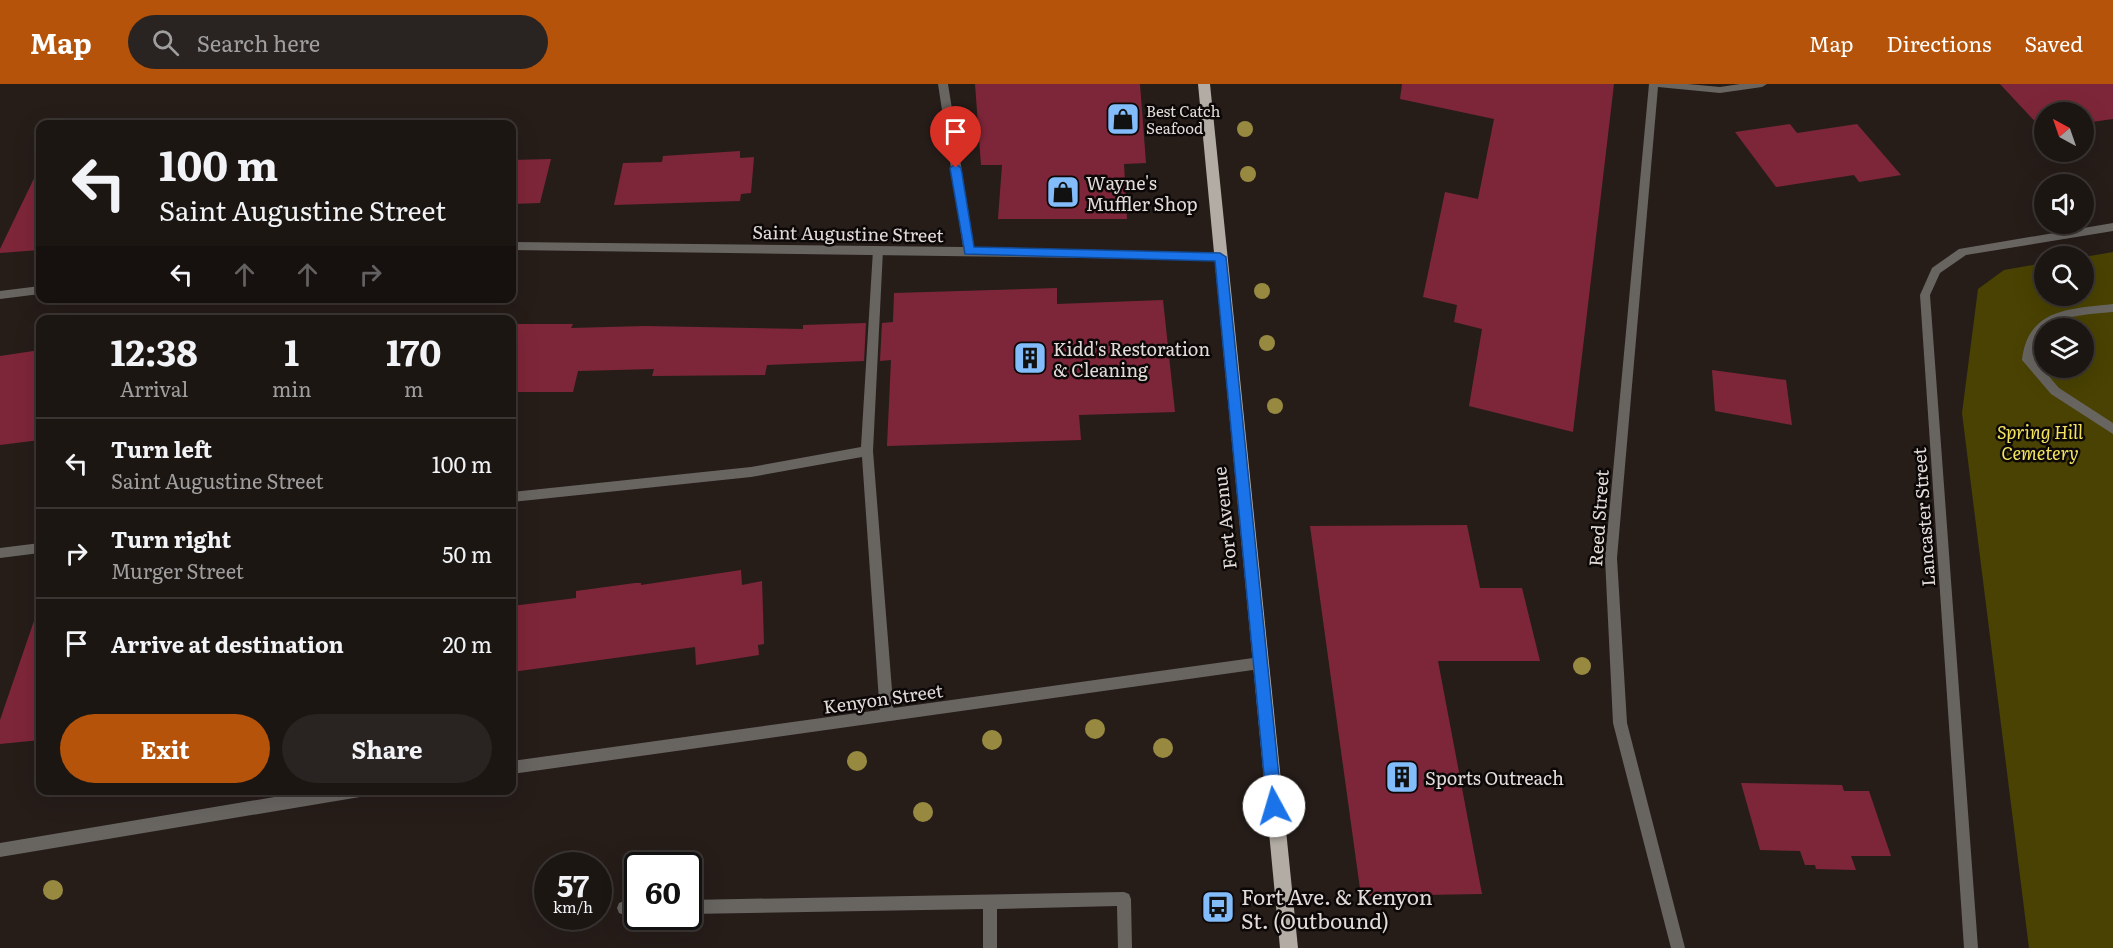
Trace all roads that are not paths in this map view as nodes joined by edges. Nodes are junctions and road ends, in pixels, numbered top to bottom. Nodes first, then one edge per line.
1 (943, 84) edge
2 (1204, 84) edge
3 (1654, 84) edge
4 (1762, 84) edge
5 (2113, 227) edge
6 (516, 246) edge
7 (878, 250) junction
8 (969, 251) junction
9 (1220, 257) junction
10 (36, 290) edge
11 (0, 295) edge
12 (2113, 308) edge
13 (2113, 429) edge
14 (867, 451) junction
15 (516, 497) edge
16 (36, 548) edge
17 (0, 553) edge
18 (1260, 663) junction
19 (886, 715) junction
20 (516, 767) edge
21 (330, 795) edge
22 (0, 850) edge
23 (990, 902) junction
24 (702, 907) edge
25 (990, 948) edge
26 (1125, 948) edge
27 (1289, 948) edge
28 (1678, 948) edge
29 (1971, 948) edge

1 - 8 street
2 - 9 main road, Fort Avenue
3 - 4 street
3 - 28 street, Reed Street
5 - 29 street, Lancaster Street
6 - 7 street, Saint Augustine Street
7 - 8 street, Saint Augustine Street
7 - 14 street
8 - 9 street, Saint Augustine Street
9 - 18 main road, Fort Avenue
10 - 11 street
12 - 13 street
14 - 15 street
14 - 19 street
16 - 17 street
18 - 19 street, Kenyon Street
18 - 27 main road, Fort Avenue
19 - 20 street, Kenyon Street
21 - 22 street
23 - 24 street
23 - 25 street
23 - 26 street

